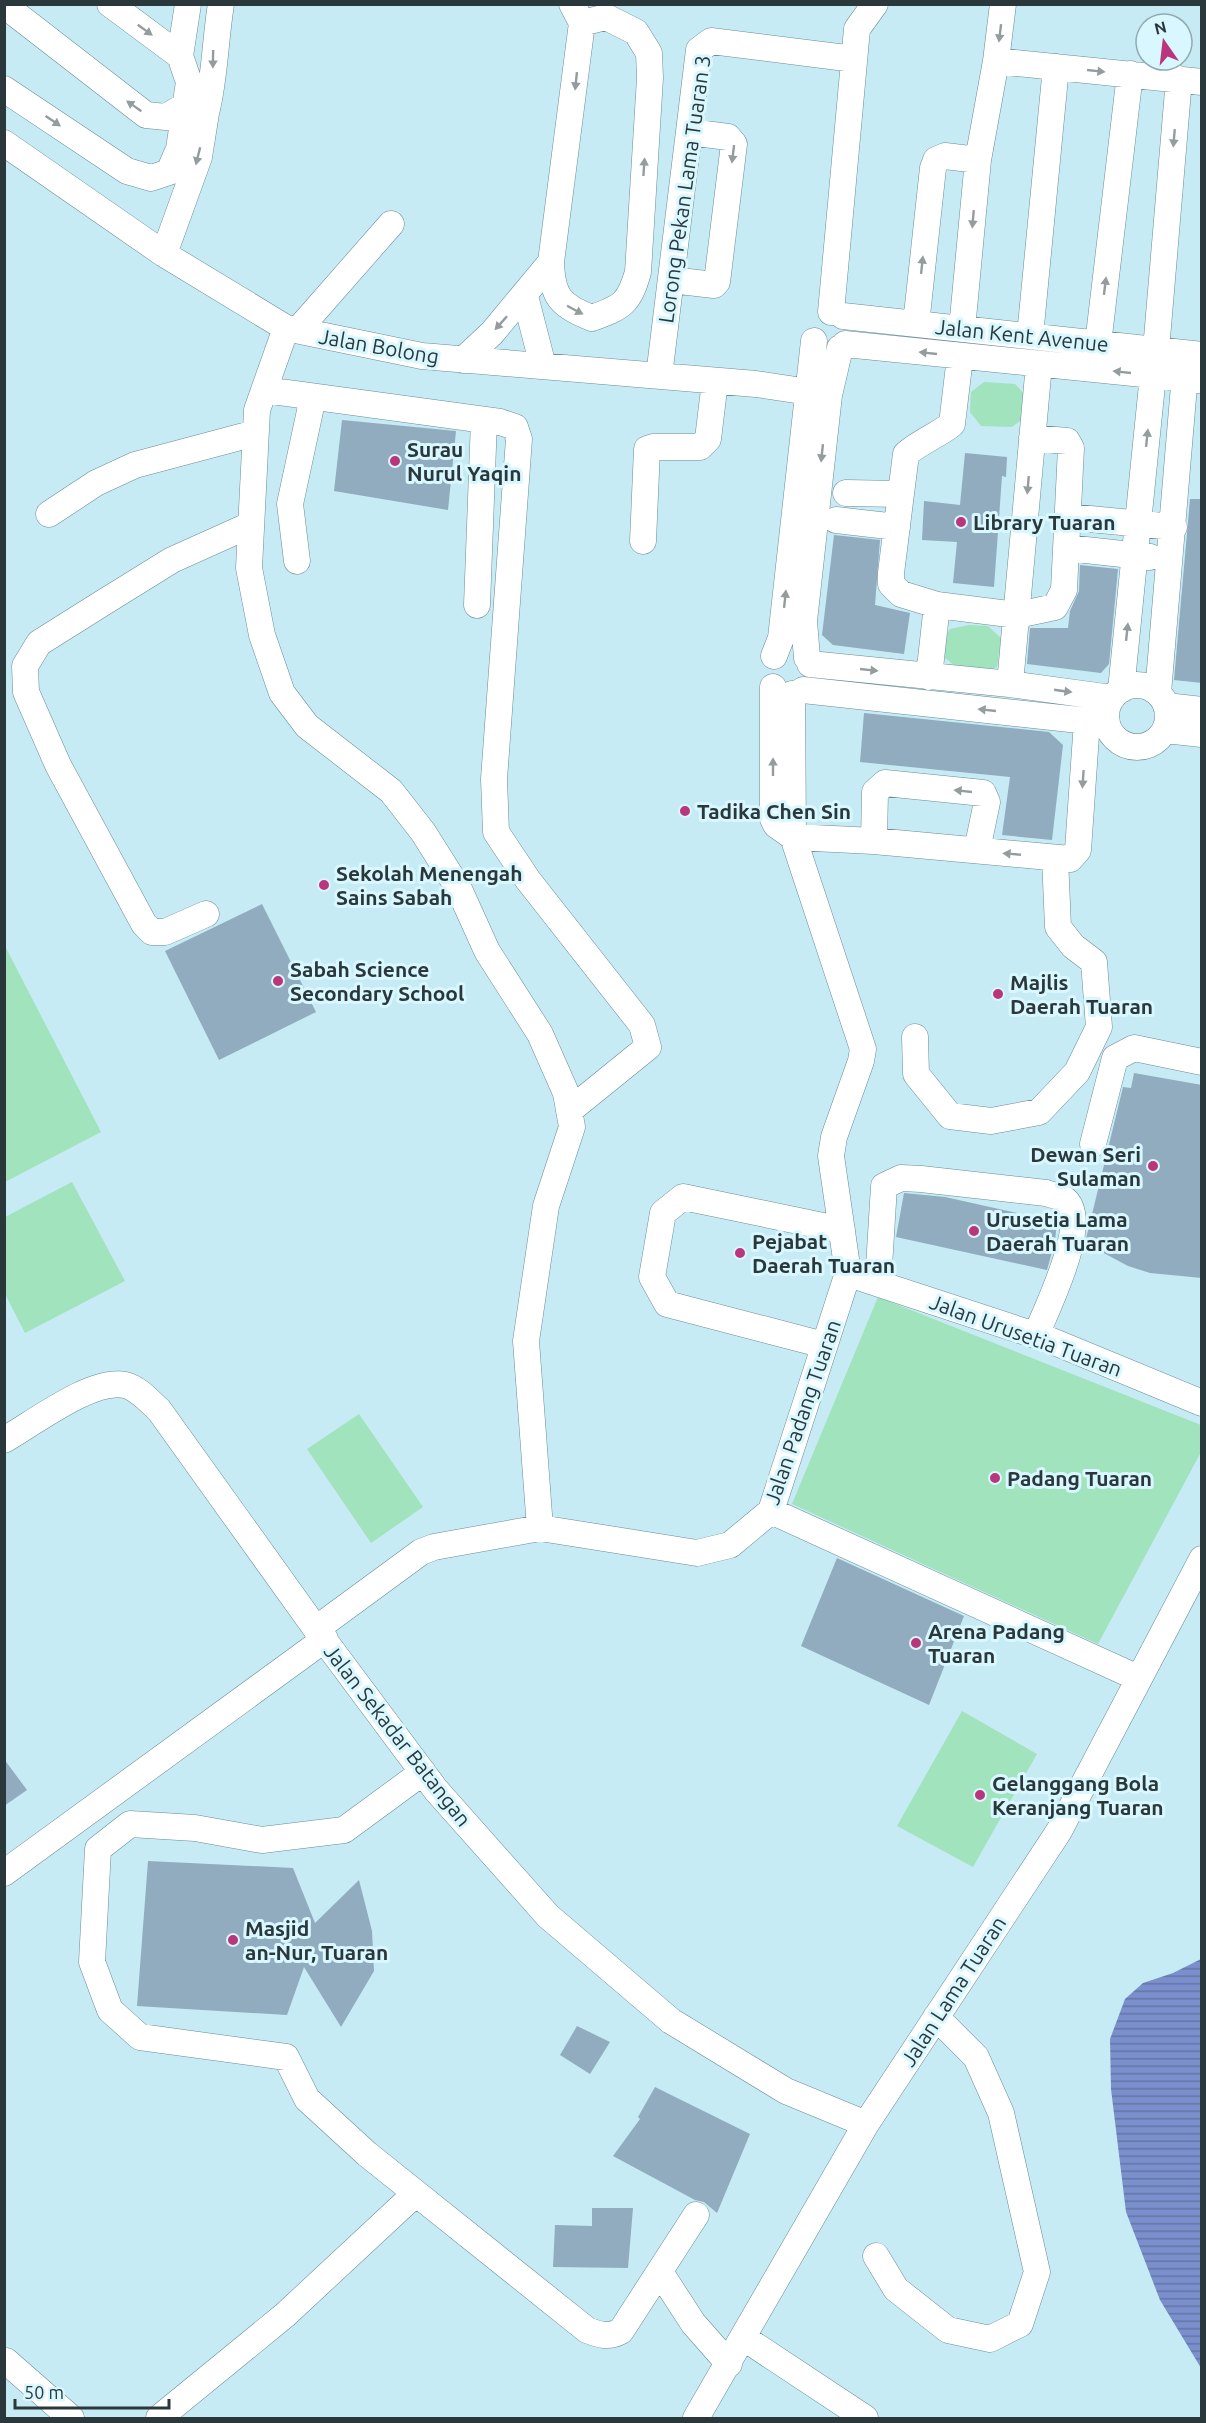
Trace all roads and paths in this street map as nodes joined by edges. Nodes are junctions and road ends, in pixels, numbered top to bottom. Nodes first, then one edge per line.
1 (4, 4) edge
2 (110, 4) edge
3 (188, 4) edge
4 (221, 4) edge
5 (875, 4) edge
6 (1003, 4) edge
7 (577, 14) edge
8 (180, 56) junction
9 (854, 58) junction
10 (996, 61) junction
11 (1056, 67) junction
12 (1130, 74) junction
13 (1190, 81) edge
14 (4, 89) edge
15 (194, 100) junction
16 (689, 132) junction
17 (4, 142) edge
18 (978, 160) junction
19 (391, 224) dead end
20 (164, 254) junction
21 (552, 261) junction
22 (671, 279) junction
23 (525, 296) junction
24 (837, 314) junction
25 (916, 324) junction
26 (292, 329) junction
27 (962, 329) junction
28 (1030, 336) junction
29 (1098, 344) junction
30 (842, 346) junction
31 (813, 350) junction
32 (1156, 350) junction
33 (960, 357) junction
34 (463, 360) junction
35 (1039, 364) junction
36 (543, 366) junction
37 (1194, 367) edge
38 (1153, 375) junction
39 (659, 376) junction
40 (737, 383) junction
41 (265, 390) junction
42 (818, 394) junction
43 (313, 396) junction
44 (484, 420) junction
45 (255, 433) junction
46 (803, 436) junction
47 (1032, 438) junction
48 (846, 493) dead end
49 (901, 494) junction
50 (49, 514) dead end
51 (1069, 517) junction
52 (836, 520) dead end
53 (1138, 524) junction
54 (250, 525) junction
55 (897, 527) junction
56 (1174, 527) junction
57 (643, 541) dead end
58 (1067, 548) junction
59 (1135, 555) junction
60 (1171, 560) junction
61 (297, 561) dead end
62 (477, 605) dead end
63 (937, 605) junction
64 (1017, 615) junction
65 (774, 656) junction
66 (809, 661) junction
67 (929, 677) junction
68 (1010, 684) junction
69 (789, 690) junction
70 (1117, 694) junction
71 (1163, 710) junction
72 (1202, 710) edge
73 (1097, 722) junction
74 (1202, 734) edge
75 (793, 837) junction
76 (874, 841) junction
77 (977, 850) junction
78 (1055, 858) junction
79 (206, 914) dead end
80 (915, 1037) dead end
81 (1202, 1062) edge
82 (569, 1111) junction
83 (1093, 1144) dead end
84 (842, 1230) junction
85 (848, 1273) junction
86 (878, 1283) junction
87 (1036, 1335) junction
88 (825, 1345) junction
89 (1202, 1403) edge
90 (4, 1440) edge
91 (771, 1511) junction
92 (540, 1528) junction
93 (1202, 1559) edge
94 (320, 1634) junction
95 (1138, 1678) junction
96 (423, 1772) junction
97 (4, 1873) edge
98 (936, 2017) junction
99 (866, 2124) junction
100 (415, 2194) junction
101 (696, 2215) dead end
102 (876, 2256) dead end
103 (660, 2272) junction
104 (744, 2338) junction
105 (6, 2361) edge
106 (729, 2364) junction
107 (71, 2418) edge
108 (159, 2418) edge
109 (696, 2418) edge
110 (865, 2418) edge

15 -> 1 street
2 -> 8 street
3 - 8 street
4 -> 15 street
5 - 9 street
6 -> 10 street
7 -> 21 street
21 -> 7 street
8 - 15 street
9 - 16 street, Lorong Pekan Lama Tuaran 3
9 - 24 street
10 - 11 street
10 - 18 street
11 -> 12 street
11 - 28 street
12 - 13 street
29 -> 12 street
13 -> 32 street
14 -> 15 street
15 -> 20 street
16 - 22 street, Lorong Pekan Lama Tuaran 3
16 -> 22 street
17 - 20 street, Jalan Bolong
25 -> 18 street
18 -> 27 street
19 - 26 street
20 - 26 street, Jalan Bolong
21 - 23 street
22 - 39 street, Lorong Pekan Lama Tuaran 3
23 -> 34 street
23 - 36 street
24 - 25 street, Jalan Kent Avenue
24 - 30 street
24 - 31 street
25 - 27 street, Jalan Kent Avenue
26 - 34 street, Jalan Bolong
26 - 41 street
27 - 28 street, Jalan Kent Avenue
28 - 29 street, Jalan Kent Avenue
29 - 32 street, Jalan Kent Avenue
30 - 31 street
33 -> 30 street, Jalan Kent Avenue
30 - 42 street
31 - 40 street
31 - 42 street
32 - 37 street, Jalan Kent Avenue
33 - 35 street, Jalan Kent Avenue
33 - 49 street
34 - 36 street, Jalan Bolong
38 -> 35 street, Jalan Kent Avenue
35 - 47 street
36 - 39 street, Jalan Bolong
37 - 38 street, Jalan Kent Avenue
37 - 56 street
53 -> 38 street
39 - 40 street, Jalan Bolong
40 - 42 street, Jalan Bolong
40 - 46 street
40 - 57 street
41 - 43 street
41 - 45 street
42 - 46 street
42 -> 66 street
43 - 44 street
43 - 61 street
44 - 62 street
44 - 82 street
45 - 50 street
45 - 54 street
65 -> 46 street
47 - 51 street
47 -> 64 street
48 - 49 street
49 - 55 street
51 - 53 street
51 - 58 street
52 - 55 street
53 - 56 street
53 - 59 street
54 - 79 street
54 - 82 street
55 - 63 street
56 - 60 street
58 - 59 street
58 - 64 street
59 - 60 street
70 -> 59 street
60 - 71 street
63 - 64 street
63 - 67 street
64 - 68 street
65 - 66 street
65 - 69 street
66 -> 67 street
66 - 69 street
67 - 68 street
68 -> 70 street
73 -> 69 street
69 - 75 street, Jalan Padang Tuaran
70 - 71 street
70 - 73 street
71 - 72 street
71 - 73 street
71 - 74 street
73 -> 78 street
75 - 76 street
75 - 84 street, Jalan Padang Tuaran
76 - 77 street
77 -> 76 street
78 -> 77 street
78 - 80 street
81 - 83 street
82 - 92 street
84 - 85 street, Jalan Padang Tuaran
84 - 88 street
85 - 86 street, Jalan Urusetia Tuaran
85 - 88 street, Jalan Padang Tuaran
86 - 87 street, Jalan Urusetia Tuaran
86 - 87 street
87 - 89 street, Jalan Urusetia Tuaran
88 - 91 street, Jalan Padang Tuaran
90 - 94 street, Jalan Sekadar Batangan
91 - 92 street, Jalan Padang Tuaran
91 - 95 street
92 - 94 street, Jalan Padang Tuaran
93 - 95 street, Jalan Lama Tuaran
94 - 96 street, Jalan Sekadar Batangan
94 - 97 street, Jalan Padang Tuaran
95 - 98 street, Jalan Lama Tuaran
96 - 99 street, Jalan Sekadar Batangan
96 - 100 street
98 - 99 street, Jalan Lama Tuaran
98 - 102 street
99 - 104 street, Jalan Lama Tuaran
100 - 103 street
100 - 108 street
101 - 103 street
103 - 106 street
104 - 106 street, Jalan Lama Tuaran
104 - 110 street
105 - 107 street
106 - 109 street, Jalan Lama Tuaran

